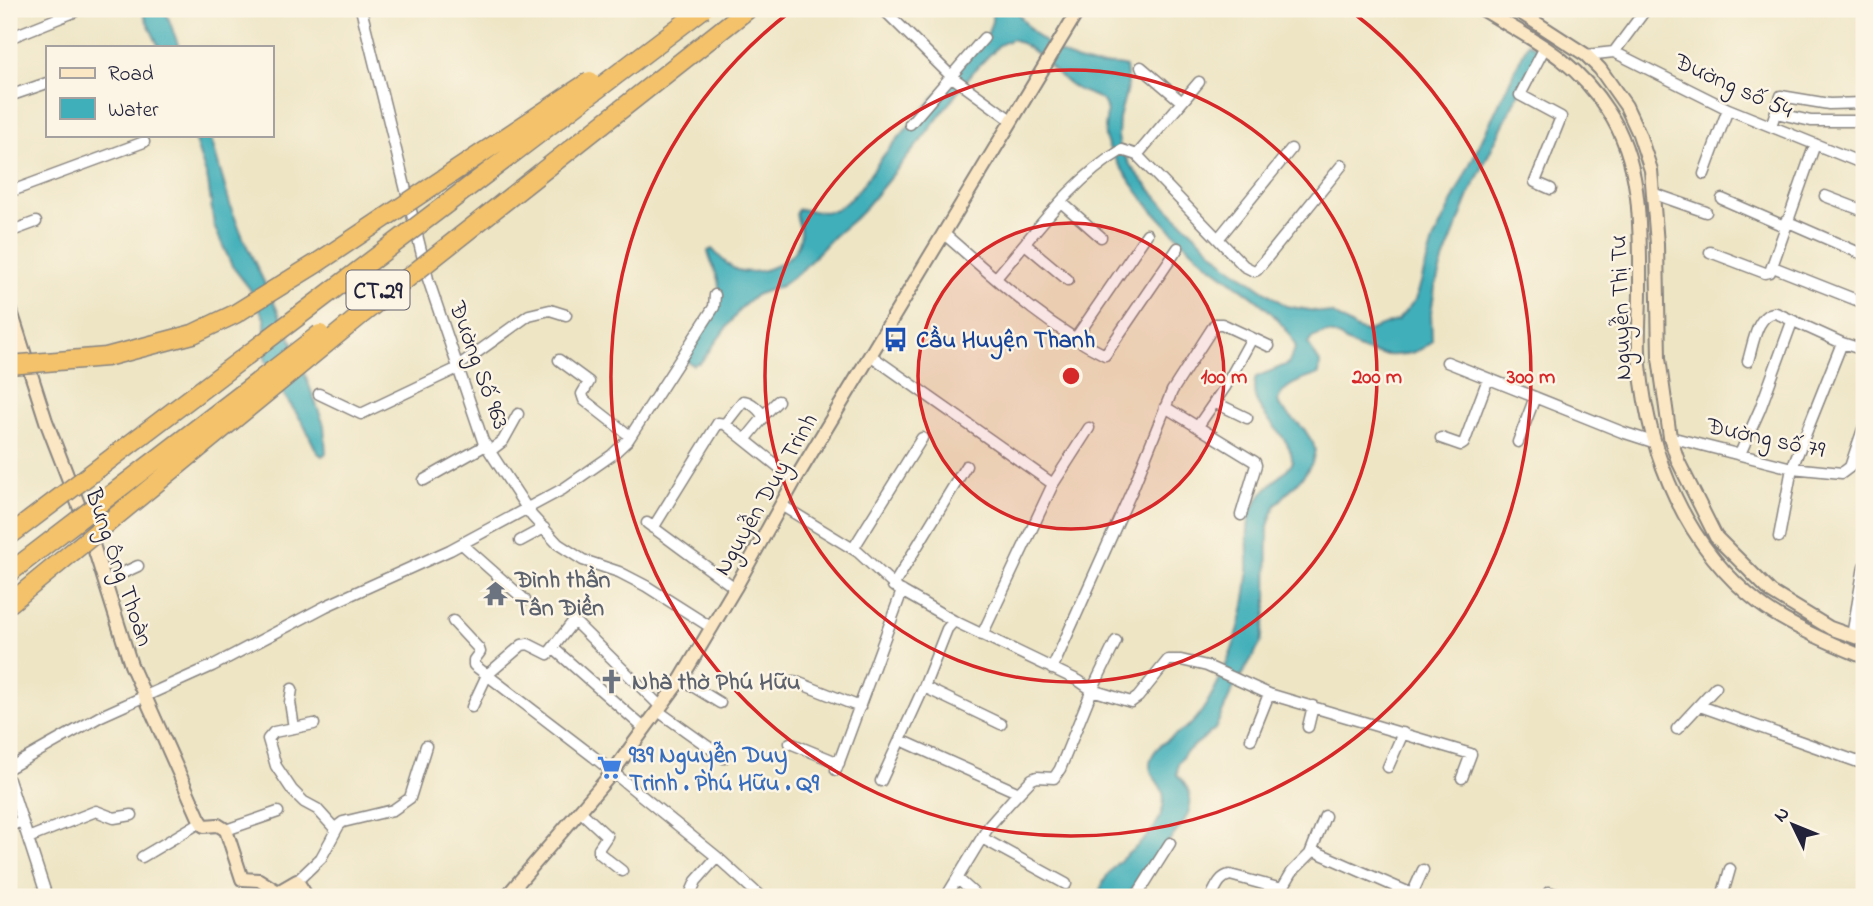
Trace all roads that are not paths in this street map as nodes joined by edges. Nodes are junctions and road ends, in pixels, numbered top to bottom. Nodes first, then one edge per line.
1 (361, 9) edge
2 (700, 9) edge
3 (748, 9) edge
4 (883, 9) edge
5 (1079, 9) edge
6 (1482, 9) edge
7 (1515, 9) edge
8 (1646, 9) edge
9 (74, 12) dead end
10 (9, 38) edge
11 (984, 38) dead end
12 (1545, 47) junction
13 (1614, 52) junction
14 (1587, 55) junction
15 (1141, 67) dead end
16 (952, 76) junction
17 (1199, 82) dead end
18 (46, 83) edge
19 (9, 96) edge
20 (1182, 102) junction
21 (1864, 103) edge
22 (1728, 109) junction
23 (1776, 113) junction
24 (1011, 120) junction
25 (1864, 121) edge
26 (910, 124) dead end
27 (1771, 126) junction
28 (144, 142) dead end
29 (1815, 144) junction
30 (1291, 149) dead end
31 (1137, 155) junction
32 (1864, 164) edge
33 (1342, 165) dead end
34 (1703, 173) dead end
35 (1550, 189) dead end
36 (9, 192) edge
37 (1652, 193) junction
38 (1825, 196) dead end
39 (1723, 199) dead end
40 (1061, 202) junction
41 (1864, 211) edge
42 (1706, 212) dead end
43 (36, 222) dead end
44 (1785, 224) junction
45 (9, 232) edge
46 (943, 233) junction
47 (1147, 234) dead end
48 (1101, 237) dead end
49 (1218, 239) junction
50 (1026, 244) junction
51 (1178, 248) dead end
52 (1710, 252) dead end
53 (1864, 255) edge
54 (1773, 267) junction
55 (996, 278) junction
56 (1068, 280) dead end
57 (715, 295) dead end
58 (1864, 303) edge
59 (9, 305) edge
60 (566, 315) dead end
61 (1792, 322) junction
62 (1075, 338) junction
63 (1252, 338) junction
64 (1842, 343) junction
65 (1269, 346) dead end
66 (1864, 350) edge
67 (870, 355) junction
68 (559, 360) dead end
69 (1748, 361) dead end
70 (1447, 362) dead end
71 (9, 365) edge
72 (458, 367) junction
73 (1488, 379) junction
74 (319, 394) dead end
75 (1535, 397) junction
76 (778, 401) dead end
77 (1214, 402) junction
78 (1165, 407) junction
79 (517, 414) dead end
80 (764, 415) junction
81 (1247, 418) dead end
82 (725, 424) junction
83 (1198, 426) junction
84 (1864, 426) edge
85 (1089, 429) dead end
86 (631, 436) junction
87 (1670, 437) junction
88 (922, 438) dead end
89 (1441, 438) dead end
90 (745, 440) junction
91 (1518, 442) dead end
92 (1653, 442) junction
93 (488, 448) junction
94 (1740, 454) junction
95 (967, 466) dead end
96 (1792, 468) junction
97 (424, 480) dead end
98 (795, 480) junction
99 (1053, 484) junction
100 (780, 505) junction
101 (527, 508) junction
102 (1241, 515) dead end
103 (544, 528) junction
104 (9, 536) edge
105 (1779, 537) dead end
106 (520, 541) dead end
107 (461, 544) junction
108 (853, 549) junction
109 (138, 566) dead end
110 (1864, 566) edge
111 (9, 573) edge
112 (105, 581) junction
113 (735, 589) junction
114 (897, 589) junction
115 (525, 600) dead end
116 (9, 604) edge
117 (453, 621) dead end
118 (954, 621) junction
119 (712, 628) junction
120 (982, 635) junction
121 (1858, 638) edge
122 (1116, 642) dead end
123 (553, 648) junction
124 (1864, 657) edge
125 (1052, 669) junction
126 (487, 675) junction
127 (681, 679) junction
128 (794, 681) dead end
129 (925, 687) junction
130 (1716, 687) dead end
131 (292, 689) dead end
132 (1092, 690) junction
133 (145, 695) junction
134 (1267, 698) junction
135 (720, 703) dead end
136 (1700, 706) junction
137 (472, 707) dead end
138 (860, 707) junction
139 (1312, 708) junction
140 (659, 709) junction
141 (314, 724) dead end
142 (1001, 724) dead end
143 (1309, 725) dead end
144 (294, 728) junction
145 (645, 729) junction
146 (1677, 729) dead end
147 (1251, 738) dead end
148 (1401, 739) junction
149 (901, 740) junction
150 (790, 743) dead end
151 (426, 746) dead end
152 (724, 758) dead end
153 (1864, 764) edge
154 (1388, 767) dead end
155 (9, 768) edge
156 (612, 773) junction
157 (1464, 774) dead end
158 (9, 780) edge
159 (881, 781) dead end
160 (1019, 793) junction
161 (580, 811) junction
162 (278, 812) dead end
163 (132, 815) dead end
164 (1325, 816) dead end
165 (22, 821) junction
166 (201, 822) junction
167 (9, 826) edge
168 (226, 830) junction
169 (336, 830) junction
170 (28, 838) junction
171 (982, 838) junction
172 (1170, 843) dead end
173 (1312, 850) junction
174 (142, 857) dead end
175 (717, 857) junction
176 (1730, 869) dead end
177 (1423, 870) dead end
178 (622, 871) dead end
179 (958, 879) junction
180 (297, 881) junction
181 (1066, 884) dead end
182 (1282, 889) junction
183 (1549, 892) dead end
184 (276, 895) edge
185 (47, 897) edge
186 (307, 897) edge
187 (506, 897) edge
188 (689, 897) edge
189 (761, 897) edge
190 (946, 897) edge
191 (978, 897) edge
192 (1136, 897) edge
193 (1211, 897) edge
194 (1301, 897) edge
195 (1566, 897) edge
196 (1722, 897) edge

1 - 72 street, Đường Số 963
2 - 71 highway, bridge
2 - 104 highway, CT.29, bridge
3 - 111 highway, CT.29, bridge
3 - 116 highway, bridge
4 - 16 street
5 - 24 street, Nguyễn Duy Trinh
6 - 12 street, Nguyễn Thị Tư
7 - 14 street, Nguyễn Thị Tư
8 - 13 street
9 - 10 street
11 - 16 street
12 - 35 street
12 - 92 street, Nguyễn Thị Tư
13 - 14 street
13 - 22 street, Đường số 54
14 - 37 street, Nguyễn Thị Tư
15 - 20 street
16 - 24 street
16 - 26 street
17 - 20 street
18 - 19 street
20 - 31 street
21 - 23 street
22 - 27 street, Đường số 54
22 - 34 street
23 - 25 street
23 - 27 street
24 - 46 street, Nguyễn Duy Trinh
27 - 29 street, Đường số 54
28 - 36 street
29 - 32 street, Đường số 54
29 - 44 street
30 - 49 street
31 - 40 street
31 - 49 street
33 - 49 street
37 - 42 street
37 - 87 street, Nguyễn Thị Tư
38 - 41 street
39 - 44 street
40 - 48 street
40 - 50 street
43 - 45 street
44 - 53 street
44 - 54 street
46 - 55 street
46 - 67 street, Nguyễn Duy Trinh
47 - 62 street
50 - 55 street
50 - 56 street
51 - 62 street
52 - 54 street
54 - 58 street
55 - 62 street
57 - 86 street
59 - 112 street, Bưng Ông Thoàn
60 - 72 street
61 - 64 street
61 - 69 street
61 - 94 street
63 - 65 street
63 - 77 street
63 - 78 street
64 - 66 street
64 - 96 street
67 - 98 street, Nguyễn Duy Trinh
67 - 99 street
68 - 86 street
70 - 73 street
72 - 74 street
72 - 93 street, Đường Số 963
73 - 75 street
73 - 89 street
75 - 91 street
75 - 92 street
76 - 80 street
77 - 81 street
77 - 83 street
78 - 83 street
78 - 125 street
79 - 93 street
80 - 82 street
80 - 90 street
82 - 90 street
82 - 113 street
83 - 102 street
84 - 96 street, Đường số 79
85 - 99 street
86 - 101 street
87 - 94 street, Đường số 79
87 - 121 street, Nguyễn Thị Tư
88 - 108 street
90 - 98 street
92 - 124 street, Nguyễn Thị Tư
93 - 97 street
93 - 101 street, Đường Số 963
94 - 96 street, Đường số 79
95 - 114 street
96 - 105 street
98 - 100 street, Nguyễn Duy Trinh
99 - 120 street
100 - 108 street
100 - 113 street, Nguyễn Duy Trinh
101 - 103 street, Đường Số 963
101 - 107 street
103 - 106 street
103 - 119 street, Đường Số 963
107 - 115 street
107 - 133 street
108 - 114 street
109 - 112 street
110 - 121 street
112 - 133 street, Bưng Ông Thoàn
113 - 119 street, Nguyễn Duy Trinh
114 - 118 street
114 - 138 street
117 - 126 street
118 - 120 street
118 - 129 street
119 - 127 street, Nguyễn Duy Trinh
120 - 125 street
122 - 132 street
123 - 126 street
123 - 140 street
123 - 145 street
125 - 132 street
126 - 137 street
126 - 156 street
127 - 135 street
127 - 140 street, Nguyễn Duy Trinh
128 - 138 street
129 - 142 street
129 - 149 street
130 - 136 street
131 - 144 street
132 - 134 street
132 - 160 street
133 - 155 street
133 - 166 street, Bưng Ông Thoàn
134 - 139 street
134 - 147 street
136 - 146 street
136 - 153 street
138 - 150 street
139 - 143 street
139 - 148 street
140 - 145 street, Nguyễn Duy Trinh
140 - 152 street
141 - 144 street
144 - 169 street
145 - 156 street, Nguyễn Duy Trinh
148 - 154 street
148 - 157 street
149 - 159 street
149 - 160 street
151 - 169 street
156 - 161 street, Nguyễn Duy Trinh
156 - 175 street
158 - 165 street
160 - 171 street
161 - 178 street
161 - 187 street, Nguyễn Duy Trinh
162 - 168 street
163 - 170 street
164 - 173 street
165 - 167 street
165 - 170 street
166 - 168 street
166 - 174 street
168 - 184 street
169 - 180 street
170 - 185 street
171 - 179 street
171 - 181 street
172 - 192 street
173 - 177 street
173 - 182 street
175 - 188 street
175 - 189 street
176 - 196 street
179 - 190 street
179 - 191 street
180 - 184 street
180 - 186 street
182 - 193 street
182 - 194 street
183 - 195 street

